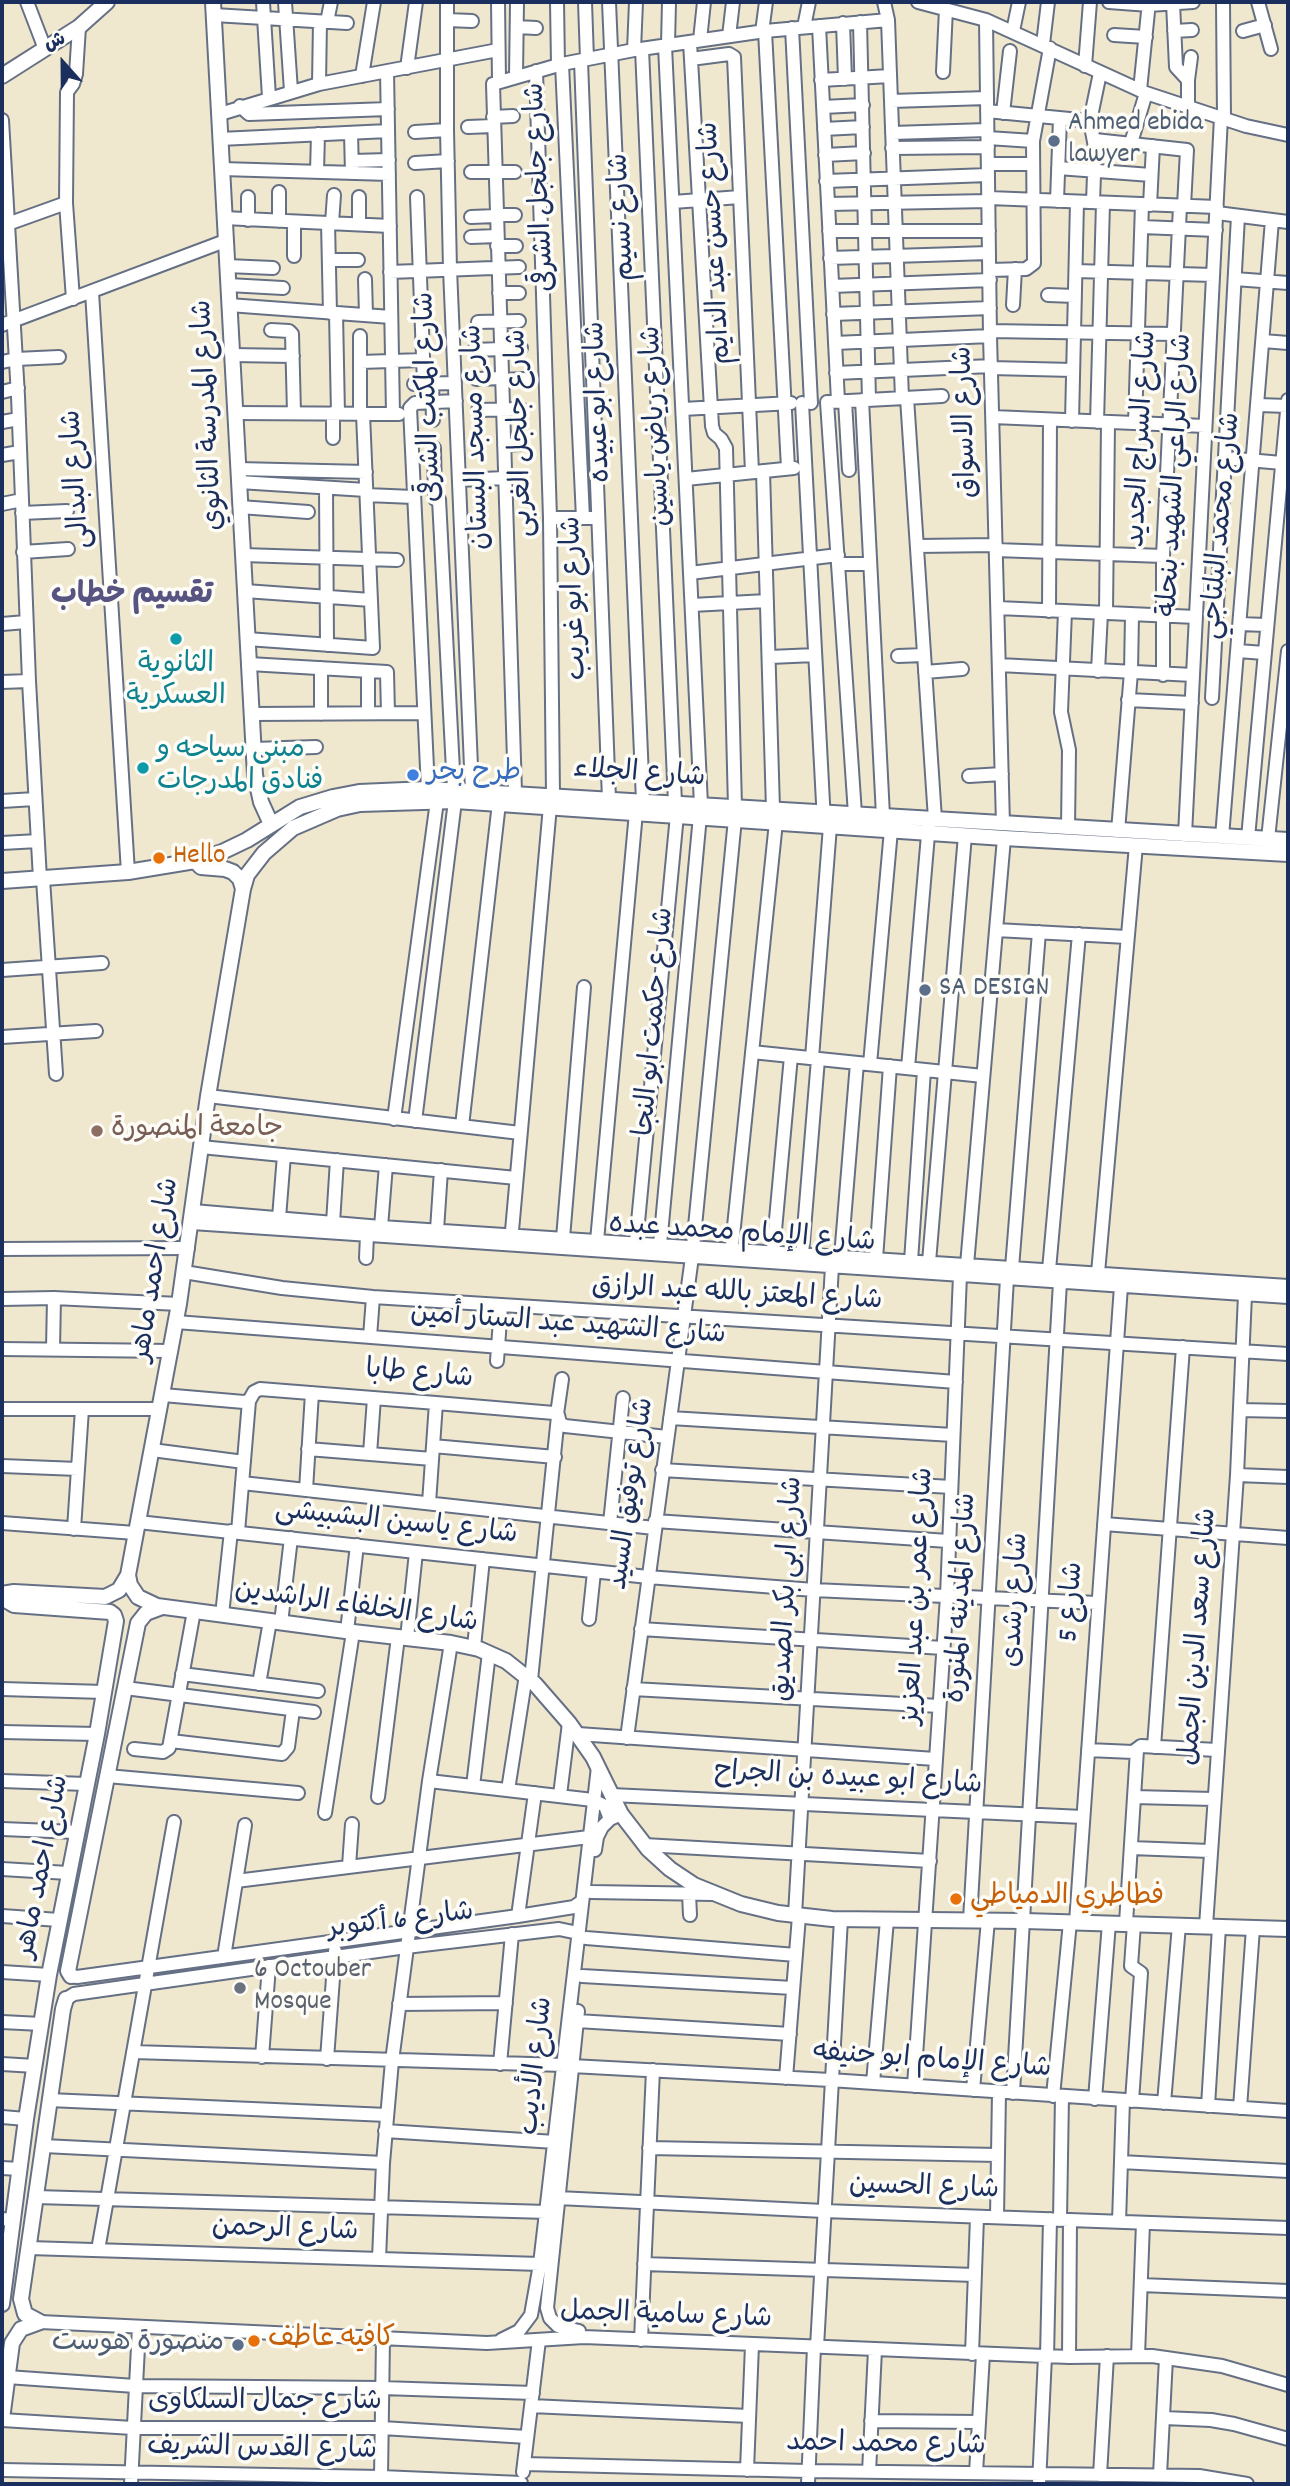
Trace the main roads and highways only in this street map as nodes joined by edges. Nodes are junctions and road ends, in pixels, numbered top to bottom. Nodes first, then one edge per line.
1 (104, 3) edge
2 (213, 8) edge
3 (2, 76) edge
4 (454, 795) junction
5 (551, 801) junction
6 (335, 803) junction
7 (639, 807) junction
8 (826, 821) junction
9 (271, 824) junction
10 (931, 824) junction
11 (1004, 831) junction
12 (1156, 840) junction
13 (1288, 840) edge
14 (1288, 854) edge
15 (195, 861) junction
16 (256, 863) joint
17 (2, 881) edge
18 (243, 889) junction
19 (128, 1575) junction
20 (2, 1596) edge
21 (163, 1607) junction
22 (1288, 1929) edge
23 (71, 1976) road end
24 (66, 1999) road end
25 (7, 2220) edge
26 (4, 2269) edge
27 (21, 2299) junction
28 (2, 2300) edge
29 (2, 2419) edge

1 - 3 main road
2 - 9 main road, شارع المدرسة الثانوي
4 - 5 main road, شارع الجلاء
4 - 5 main road, شارع الجلاء
4 - 6 main road, شارع الجلاء
4 - 6 main road, شارع الجلاء
5 - 7 main road, شارع الجلاء
5 - 7 main road, شارع الجلاء
6 - 9 main road, شارع الجلاء
6 - 16 main road, شارع الجلاء
7 - 8 main road, شارع الجلاء
8 - 10 main road, شارع الجلاء
8 - 10 main road, شارع الجلاء
9 - 15 main road, شارع الجلاء
10 - 11 main road, شارع الجلاء
10 - 11 main road, شارع الجلاء
11 - 12 main road, شارع الجلاء
11 - 12 main road, شارع الجلاء
12 - 13 main road, شارع الجلاء
12 - 14 main road, شارع الجلاء
15 - 17 main road, شارع الجلاء
15 - 18 main road
16 - 18 main road, شارع احمد ماهر
18 - 19 main road, شارع احمد ماهر
19 - 20 main road
19 - 21 main road, شارع الخلفاء الراشدين
20 - 25 main road, شارع احمد ماهر
21 - 22 main road, شارع الخلفاء الراشدين
21 - 23 main road, شارع احمد ماهر
24 - 27 main road
25 - 26 main road, شارع احمد ماهر
26 - 28 main road, شارع احمد ماهر
27 - 28 main road
27 - 29 main road

